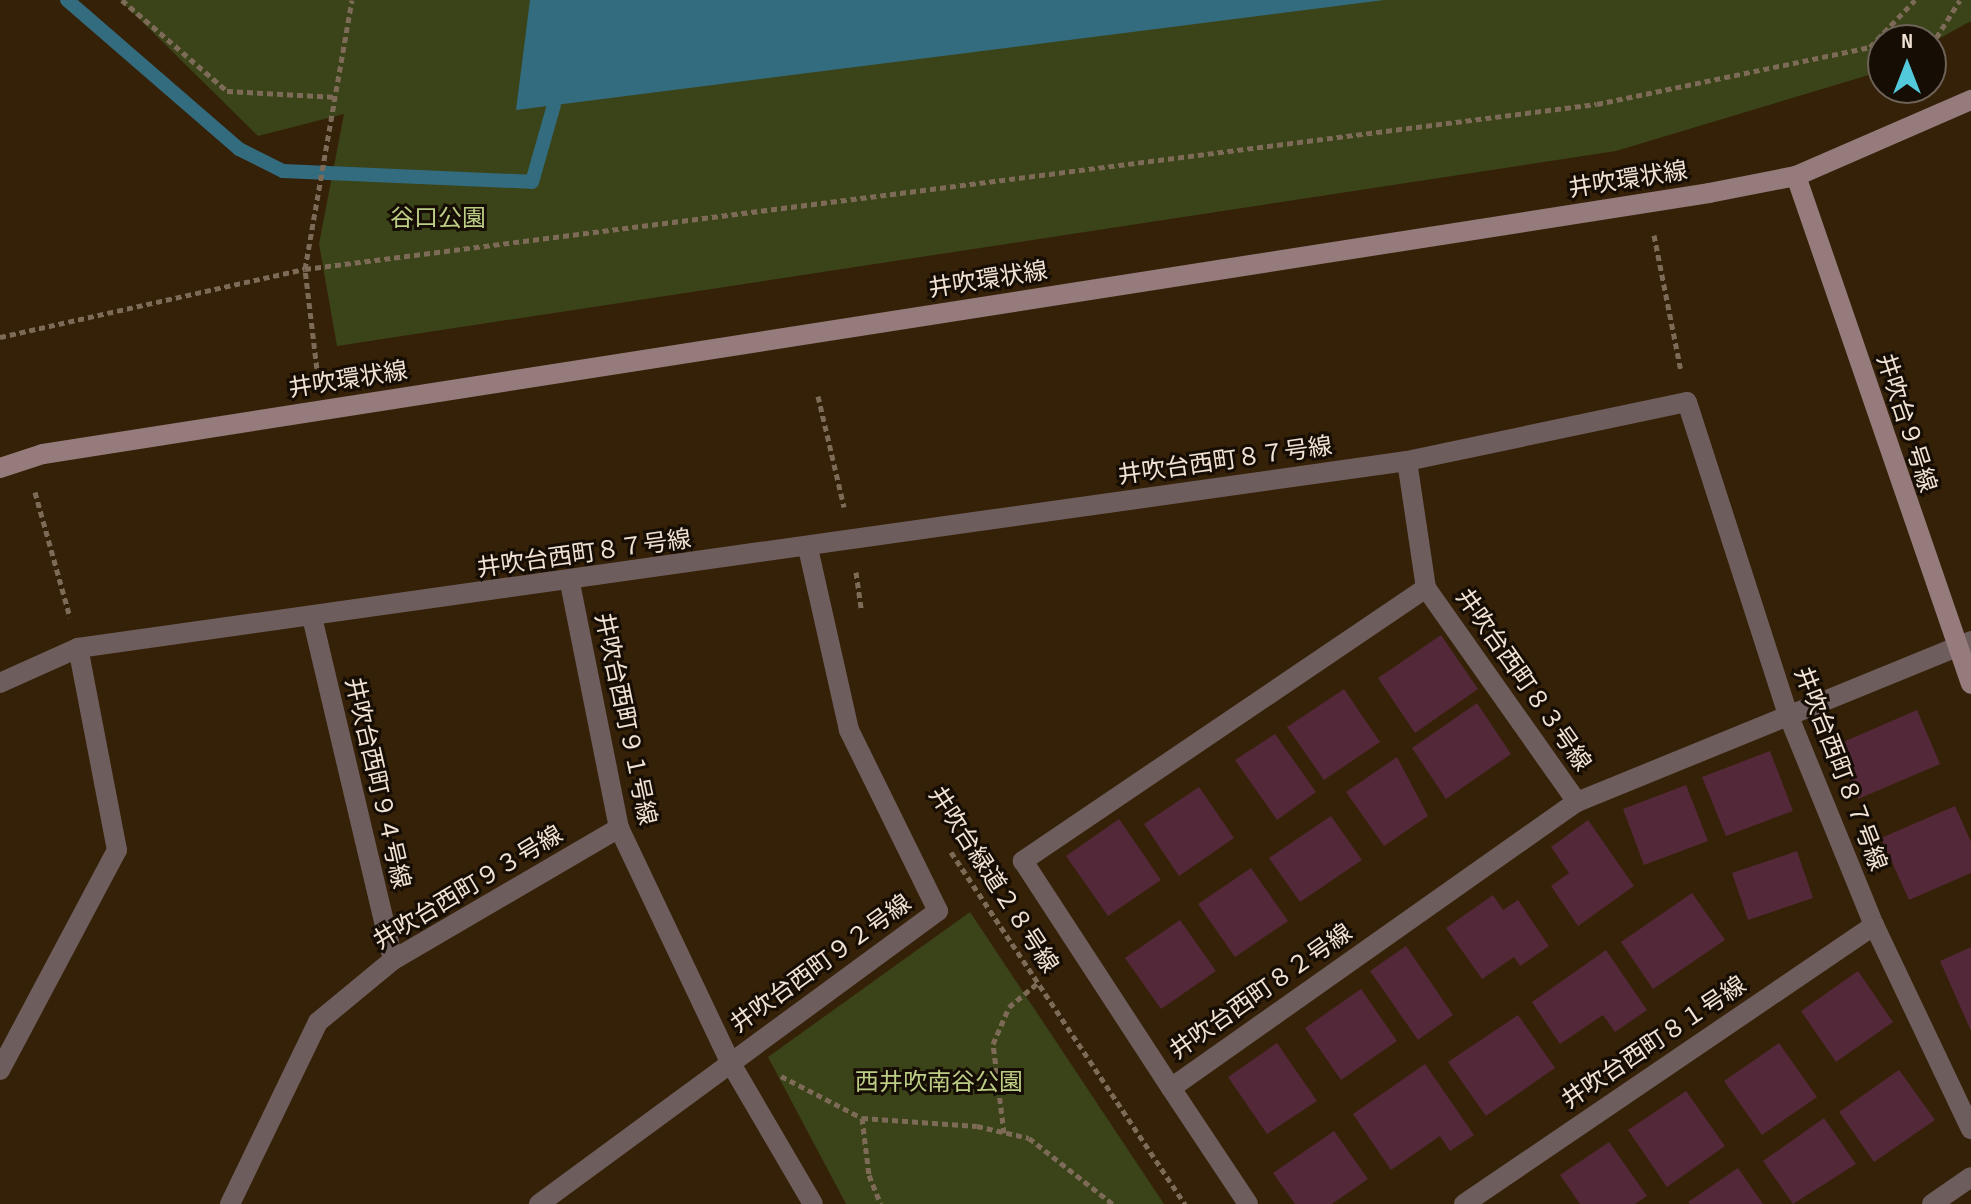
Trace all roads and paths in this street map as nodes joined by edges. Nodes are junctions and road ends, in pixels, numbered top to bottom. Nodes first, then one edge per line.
1 (122, 0) edge
2 (352, 0) edge
3 (1915, 0) edge
4 (1960, 0) edge
5 (1892, 24) edge
6 (1945, 24) edge
7 (1867, 48) edge
8 (337, 97) junction
9 (1971, 100) edge
10 (1796, 176) junction
11 (1648, 203) junction
12 (305, 269) junction
13 (0, 337) edge
14 (818, 396) dead end
15 (1687, 402) junction
16 (322, 410) junction
17 (26, 460) junction
18 (1407, 461) junction
19 (0, 468) edge
20 (852, 542) junction
21 (808, 548) junction
22 (570, 583) junction
23 (1426, 588) junction
24 (862, 616) dead end
25 (312, 617) junction
26 (1962, 644) edge
27 (78, 648) junction
28 (0, 683) edge
29 (1971, 684) edge
30 (1787, 712) junction
31 (1577, 802) junction
32 (619, 828) junction
33 (948, 847) dead end
34 (1874, 925) junction
35 (393, 960) junction
36 (1038, 983) junction
37 (736, 1058) junction
38 (0, 1070) edge
39 (1171, 1088) junction
40 (862, 1118) junction
41 (1971, 1129) edge
42 (1004, 1133) junction
43 (1971, 1177) edge
44 (230, 1204) edge
45 (539, 1204) edge
46 (813, 1204) edge
47 (881, 1204) edge
48 (1113, 1204) edge
49 (1185, 1204) edge
50 (1248, 1204) edge
51 (1464, 1204) edge
52 (1932, 1204) edge

1 - 8 path
2 - 8 path
3 - 5 path
4 - 6 path
7 - 12 path
8 - 12 path
9 - 10 street, 井吹環状線
10 - 11 street, 井吹環状線
10 - 26 street, 井吹台９号線
11 - 15 path
11 - 16 street, 井吹環状線
12 - 13 path
12 - 16 path
14 - 20 path
15 - 18 street, 井吹台西町８７号線
15 - 30 street, 井吹台西町８７号線
16 - 17 street, 井吹環状線
17 - 19 street, 井吹環状線
17 - 27 path
18 - 20 street, 井吹台西町８７号線
18 - 23 street
20 - 21 street, 井吹台西町８７号線
20 - 24 path
21 - 22 street, 井吹台西町８７号線
21 - 37 street, 井吹台西町９２号線
22 - 25 street, 井吹台西町８７号線
22 - 32 street, 井吹台西町９１号線
23 - 31 street, 井吹台西町８３号線
23 - 39 street, 井吹台西町８２号線
25 - 27 street, 井吹台西町８７号線
25 - 35 street, 井吹台西町９４号線
26 - 29 street, 井吹台９号線
26 - 30 street, 井吹台西町８２号線
27 - 28 street, 井吹台西町８７号線
27 - 38 street
30 - 31 street, 井吹台西町８２号線
30 - 34 street, 井吹台西町８７号線
31 - 39 street, 井吹台西町８２号線
32 - 35 street, 井吹台西町９３号線
32 - 37 street, 井吹台西町９１号線
33 - 36 path, 井吹台緑道２８号線
34 - 41 street, 井吹台西町８７号線
34 - 51 street, 井吹台西町８１号線
35 - 44 street, 井吹台西町９３号線
36 - 42 path
36 - 49 path, 井吹台緑道２８号線
37 - 40 path
37 - 45 street, 井吹台西町９２号線
37 - 46 street, 井吹台西町９１号線
39 - 50 street
40 - 42 path
40 - 47 path
42 - 48 path
43 - 52 street

